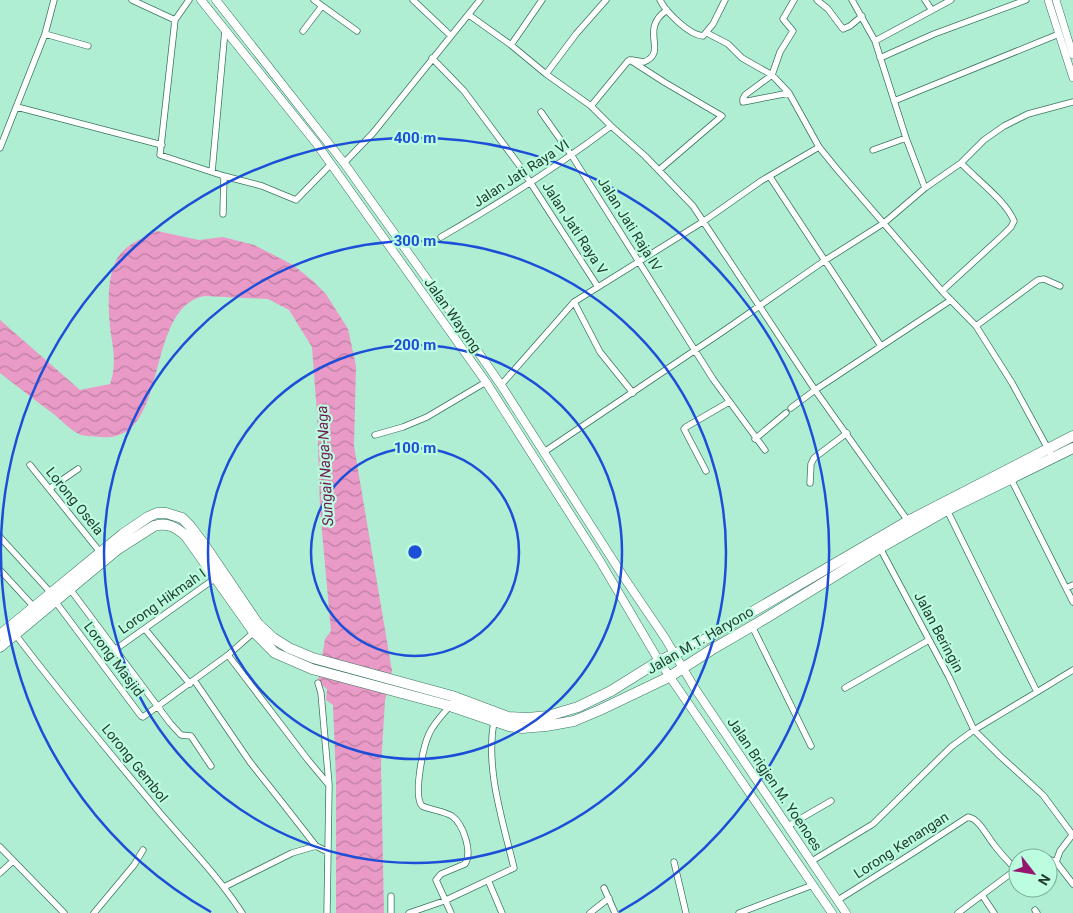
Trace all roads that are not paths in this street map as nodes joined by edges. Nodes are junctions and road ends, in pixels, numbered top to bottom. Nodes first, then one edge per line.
1 (54, 0) edge
2 (132, 0) edge
3 (189, 0) edge
4 (201, 0) edge
5 (216, 0) edge
6 (314, 0) edge
7 (413, 0) edge
8 (480, 0) edge
9 (542, 0) edge
10 (606, 0) edge
11 (660, 0) edge
12 (725, 0) edge
13 (794, 0) edge
14 (817, 0) edge
15 (925, 0) edge
16 (951, 0) edge
17 (1026, 0) edge
18 (1048, 0) edge
19 (1056, 0) edge
20 (855, 1) edge
21 (322, 6) junction
22 (932, 9) junction
23 (667, 10) junction
24 (470, 15) junction
25 (862, 16) junction
26 (175, 20) junction
27 (225, 30) junction
28 (304, 31) dead end
29 (357, 31) dead end
30 (706, 32) junction
31 (45, 34) junction
32 (1059, 34) junction
33 (452, 36) junction
34 (875, 41) junction
35 (511, 45) junction
36 (88, 46) dead end
37 (1073, 55) edge
38 (432, 58) junction
39 (880, 58) junction
40 (630, 60) junction
41 (1070, 62) edge
42 (546, 74) junction
43 (772, 74) junction
44 (1073, 78) edge
45 (789, 93) junction
46 (894, 101) junction
47 (1073, 102) edge
48 (591, 106) junction
49 (17, 108) junction
50 (541, 112) dead end
51 (611, 126) junction
52 (3, 134) edge
53 (906, 138) junction
54 (162, 145) junction
55 (819, 146) junction
56 (0, 148) edge
57 (873, 150) dead end
58 (572, 156) junction
59 (344, 163) junction
60 (961, 163) junction
61 (330, 165) junction
62 (659, 170) junction
63 (212, 172) junction
64 (224, 176) junction
65 (770, 177) junction
66 (530, 182) junction
67 (925, 188) junction
68 (223, 214) dead end
69 (704, 221) junction
70 (884, 223) junction
71 (441, 237) dead end
72 (824, 261) junction
73 (638, 262) junction
74 (1060, 286) dead end
75 (598, 287) junction
76 (942, 291) junction
77 (951, 300) junction
78 (574, 302) junction
79 (760, 306) junction
80 (976, 326) junction
81 (881, 346) junction
82 (695, 350) junction
83 (486, 382) junction
84 (501, 385) junction
85 (815, 390) junction
86 (633, 393) junction
87 (729, 402) junction
88 (792, 408) dead end
89 (786, 413) dead end
90 (847, 433) junction
91 (375, 434) dead end
92 (1073, 436) edge
93 (755, 439) junction
94 (1048, 448) junction
95 (1073, 448) edge
96 (764, 450) dead end
97 (544, 452) junction
98 (1053, 458) junction
99 (30, 465) dead end
100 (78, 468) dead end
101 (706, 471) dead end
102 (1011, 479) junction
103 (810, 483) dead end
104 (50, 489) junction
105 (947, 510) junction
106 (908, 521) junction
107 (0, 537) edge
108 (880, 548) junction
109 (100, 552) junction
110 (0, 570) edge
111 (220, 575) junction
112 (1073, 585) edge
113 (1066, 588) junction
114 (70, 589) junction
115 (53, 597) junction
116 (1073, 602) edge
117 (34, 607) junction
118 (752, 626) junction
119 (145, 628) junction
120 (5, 632) edge
121 (254, 632) junction
122 (929, 640) junction
123 (0, 647) edge
124 (116, 649) junction
125 (675, 652) junction
126 (228, 655) junction
127 (658, 662) junction
128 (684, 668) junction
129 (1073, 670) edge
130 (669, 677) junction
131 (192, 682) junction
132 (318, 683) dead end
133 (845, 688) dead end
134 (1037, 692) junction
135 (450, 706) junction
136 (157, 707) junction
137 (494, 722) junction
138 (974, 730) junction
139 (811, 746) dead end
140 (211, 766) dead end
141 (329, 785) junction
142 (831, 801) dead end
143 (788, 826) junction
144 (1073, 834) edge
145 (316, 846) junction
146 (0, 847) edge
147 (143, 850) dead end
148 (328, 852) junction
149 (1058, 856) edge
150 (1008, 860) edge
151 (13, 861) junction
152 (812, 861) junction
153 (674, 862) dead end
154 (1058, 865) edge
155 (0, 873) edge
156 (1008, 876) edge
157 (488, 880) junction
158 (1073, 884) edge
159 (813, 885) junction
160 (224, 887) junction
161 (604, 888) dead end
162 (391, 896) dead end
163 (982, 896) junction
164 (609, 898) junction
165 (838, 900) junction
166 (444, 901) junction
167 (830, 910) edge
168 (64, 913) edge
169 (94, 913) edge
170 (242, 913) edge
171 (327, 913) edge
172 (391, 913) edge
173 (409, 913) edge
174 (451, 913) edge
175 (502, 913) edge
176 (590, 913) edge
177 (615, 913) edge
178 (686, 913) edge
179 (739, 913) edge
180 (846, 913) edge
181 (958, 913) edge
182 (994, 913) edge

1 - 31 street
2 - 26 street
3 - 26 street
4 - 27 main road, Jalan Wayong
5 - 59 main road, Jalan Wayong
6 - 21 street
7 - 33 street
8 - 24 street
9 - 35 street
10 - 42 street
11 - 23 street
12 - 30 street
13 - 43 street
14 - 25 street
15 - 22 street
16 - 22 street
17 - 39 street
18 - 32 street
19 - 37 street
20 - 25 street
21 - 28 street
21 - 29 street
22 - 34 street
23 - 30 street
23 - 40 street
24 - 33 street
24 - 35 street
25 - 34 street
26 - 54 street
27 - 61 main road, Jalan Wayong
27 - 63 street
30 - 43 street
31 - 36 street
31 - 49 street
32 - 41 street
32 - 46 street
33 - 38 street
34 - 39 street
35 - 42 street
38 - 59 street
38 - 66 street, Jalan Jati Raya V
39 - 46 street
40 - 48 street
40 - 62 street
41 - 44 street
42 - 48 street
43 - 45 street
43 - 45 street
45 - 55 street
46 - 53 street
47 - 60 street
48 - 51 street
49 - 52 street
49 - 54 street
50 - 58 street, Jalan Jati Raja IV
51 - 58 street, Jalan Jati Raya VI
51 - 62 street
52 - 56 street
53 - 57 street
53 - 67 street
54 - 63 street
55 - 65 street
55 - 70 street
58 - 66 street, Jalan Jati Raya VI
58 - 73 street, Jalan Jati Raja IV
59 - 84 main road, Jalan Wayong
60 - 67 street
60 - 76 street
61 - 64 street
61 - 83 main road, Jalan Wayong
62 - 69 street
63 - 64 street
64 - 68 street
65 - 69 street
65 - 72 street
66 - 71 street, Jalan Jati Raya VI
66 - 75 street, Jalan Jati Raya V
67 - 70 street
69 - 73 street
69 - 79 street
70 - 72 street
70 - 76 street
72 - 79 street
72 - 81 street
73 - 75 street
73 - 82 street, Jalan Jati Raja IV
74 - 80 street
75 - 78 street
76 - 77 street
77 - 80 street
77 - 81 street
78 - 84 street
78 - 86 street
79 - 82 street
79 - 85 street
80 - 94 street
81 - 85 street
82 - 86 street
82 - 87 street, Jalan Jati Raja IV
83 - 91 street
83 - 127 main road, Jalan Wayong
84 - 97 main road, Jalan Wayong
85 - 88 street
85 - 90 street
86 - 97 street
87 - 93 street, Jalan Jati Raja IV
87 - 101 street
89 - 93 street
90 - 103 street
90 - 106 street
92 - 94 highway, Jalan M.T. Haryono
93 - 96 street, Jalan Jati Raja IV
94 - 98 street
94 - 106 highway, Jalan M.T. Haryono
95 - 98 highway, Jalan M.T. Haryono
97 - 125 main road, Jalan Wayong
98 - 102 highway, Jalan M.T. Haryono
99 - 104 street, Lorong Osela
100 - 104 street
102 - 105 highway, Jalan M.T. Haryono
102 - 113 street
104 - 109 street, Lorong Osela
105 - 108 highway, Jalan M.T. Haryono
105 - 134 street
106 - 125 highway, Jalan M.T. Haryono
107 - 115 street
108 - 118 highway, Jalan M.T. Haryono
108 - 122 street, Jalan Beringin
109 - 111 highway
109 - 115 highway
110 - 117 street
111 - 114 highway
111 - 119 street, Lorong Hikmah I
111 - 121 highway, Jalan M.T. Haryono
111 - 127 highway, Jalan M.T. Haryono
112 - 113 street
113 - 116 street
114 - 115 highway
114 - 124 street
115 - 117 highway
115 - 120 highway
115 - 136 street, Lorong Masjid
117 - 120 highway
118 - 128 highway, Jalan M.T. Haryono
118 - 139 street
119 - 124 street, Lorong Hikmah I
119 - 131 street
120 - 123 highway
120 - 160 street, Lorong Gembol
121 - 126 street
121 - 135 highway, Jalan M.T. Haryono
122 - 133 street
122 - 138 street, Jalan Beringin
124 - 136 street
125 - 127 highway, Jalan M.T. Haryono
125 - 128 main road, Jalan Brigjen M. Yoenoes
126 - 131 street
126 - 141 street
127 - 130 main road, Jalan Brigjen M. Yoenoes
128 - 130 highway, Jalan M.T. Haryono
128 - 143 main road, Jalan Brigjen M. Yoenoes
129 - 134 street
130 - 137 highway, Jalan M.T. Haryono
130 - 159 main road, Jalan Brigjen M. Yoenoes
131 - 136 street
131 - 145 street
132 - 141 street
134 - 138 street
135 - 137 highway, Jalan M.T. Haryono
135 - 166 street
136 - 140 street
137 - 157 street
138 - 144 street, Jalan Beringin
138 - 152 street
141 - 148 street
142 - 143 street
143 - 152 main road, Jalan Brigjen M. Yoenoes
144 - 149 street
145 - 148 street
145 - 160 street
146 - 151 street
147 - 169 street
148 - 171 street
150 - 165 street, Lorong Kenangan
151 - 155 street
151 - 168 street
152 - 165 main road, Jalan Brigjen M. Yoenoes
153 - 178 street
154 - 158 street
156 - 163 street
157 - 166 street
157 - 175 street
159 - 167 main road, Jalan Brigjen M. Yoenoes
159 - 179 street
160 - 170 street, Lorong Gembol
161 - 164 street
162 - 172 street
163 - 181 street
163 - 182 street
164 - 176 street
164 - 177 street
165 - 167 main road
165 - 180 main road, Jalan Brigjen M. Yoenoes
166 - 173 street
166 - 174 street

